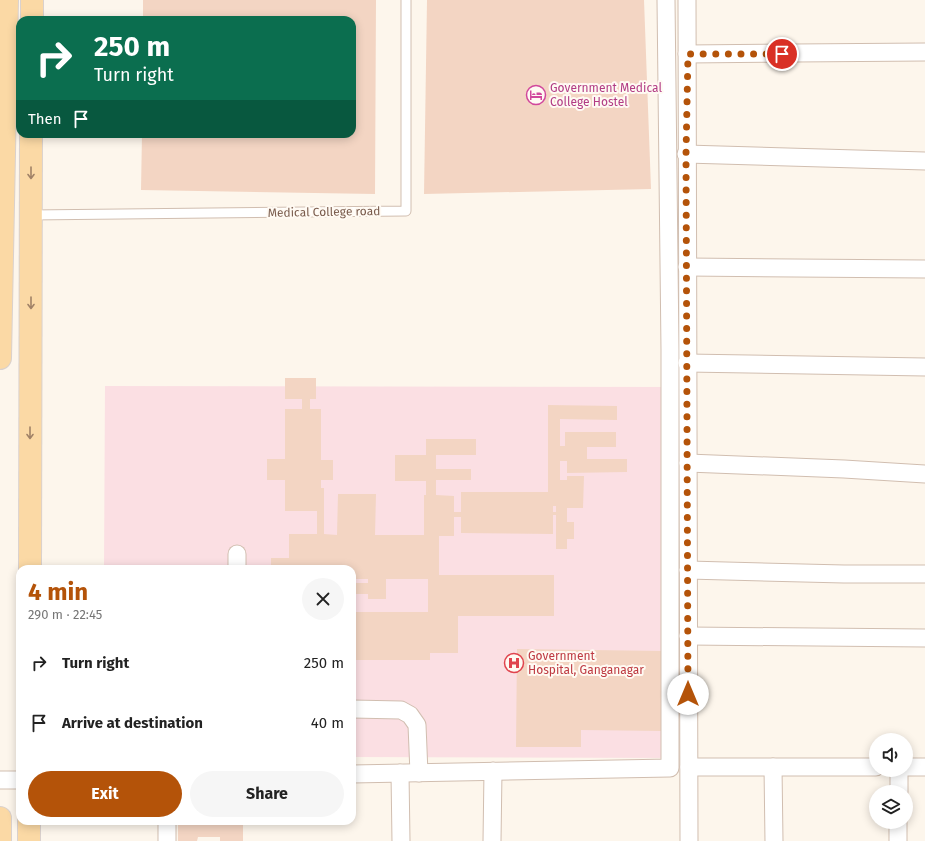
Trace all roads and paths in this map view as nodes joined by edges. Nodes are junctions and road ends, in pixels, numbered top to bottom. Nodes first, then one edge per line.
1 (7, 0) edge
2 (32, 0) edge
3 (406, 0) edge
4 (666, 0) edge
5 (687, 0) edge
6 (32, 16) edge
7 (925, 52) edge
8 (688, 54) junction
9 (31, 138) edge
10 (686, 154) junction
11 (925, 162) edge
12 (31, 215) junction
13 (687, 267) junction
14 (925, 269) edge
15 (0, 358) edge
16 (687, 363) junction
17 (925, 367) edge
18 (688, 463) junction
19 (925, 474) edge
20 (30, 565) edge
21 (688, 570) junction
22 (925, 574) edge
23 (688, 636) junction
24 (925, 638) edge
25 (356, 710) edge
26 (689, 767) junction
27 (773, 767) junction
28 (869, 767) edge
29 (913, 767) edge
30 (925, 767) edge
31 (492, 771) junction
32 (400, 773) junction
33 (419, 773) junction
34 (356, 774) edge
35 (0, 780) edge
36 (16, 780) edge
37 (0, 818) edge
38 (29, 825) edge
39 (168, 825) edge
40 (898, 829) edge
41 (0, 841) edge
42 (29, 841) edge
43 (167, 841) edge
44 (401, 841) edge
45 (492, 841) edge
46 (689, 841) edge
47 (774, 841) edge
48 (898, 841) edge

1 - 15 main road
2 - 6 main road
3 - 12 lane, Medical College road
4 - 31 street
5 - 8 street
7 - 8 street
8 - 10 street
9 -> 12 main road
10 - 11 street
10 - 13 street
12 -> 20 main road
13 - 14 street
13 - 16 street
16 - 17 street
16 - 18 street
18 - 19 street
18 - 21 street
21 - 22 street
21 - 23 street
23 - 24 street
23 - 26 street
25 - 33 street
26 - 27 street
26 - 46 street
27 - 28 street
27 - 47 street
29 - 30 street
31 - 33 street
31 - 45 street
32 - 33 street
32 - 34 street
32 - 44 street
35 - 36 street
37 - 41 main road
38 - 42 main road
39 - 43 street
40 - 48 street

